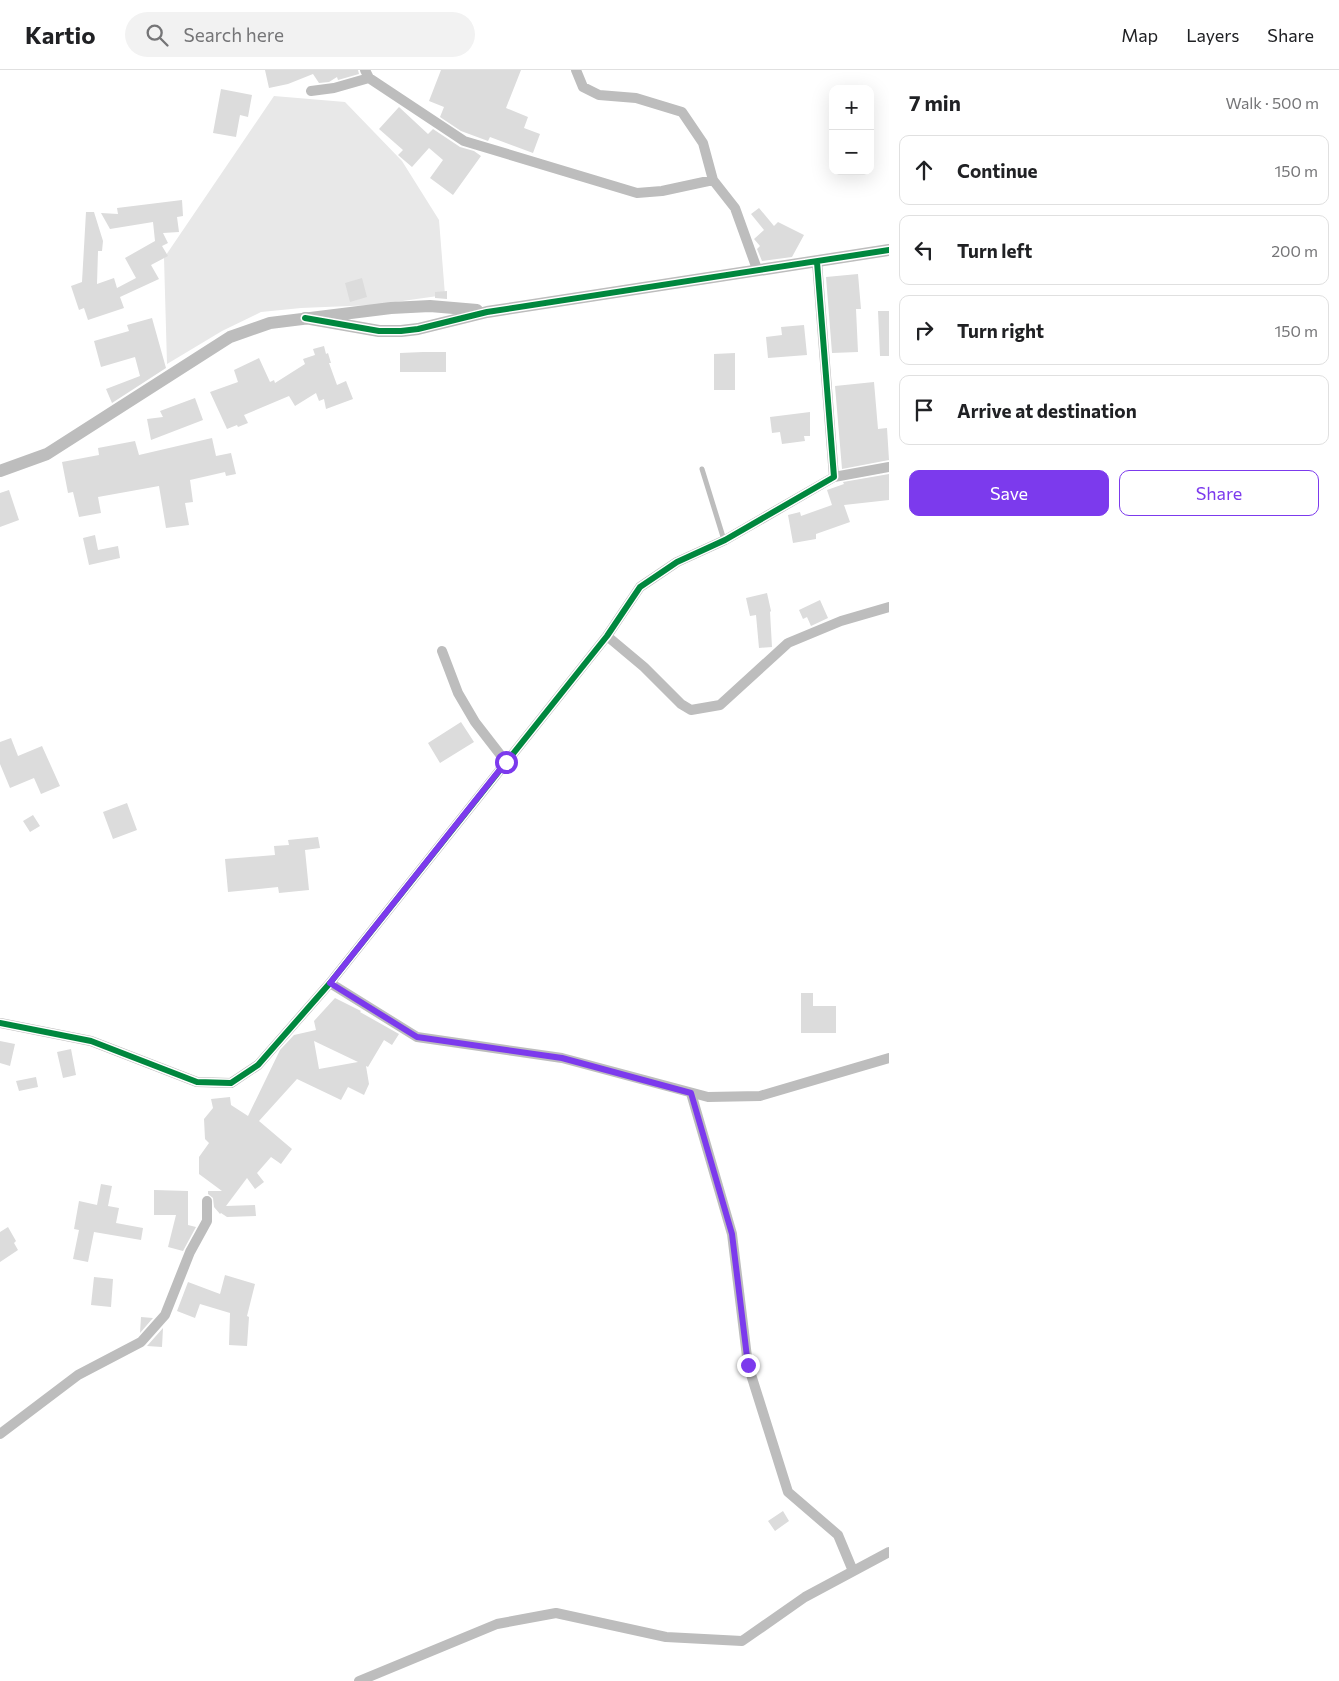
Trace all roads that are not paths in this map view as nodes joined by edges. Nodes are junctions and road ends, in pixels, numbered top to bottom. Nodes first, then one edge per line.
1 (576, 70) edge
2 (367, 74) edge
3 (311, 91) dead end
4 (713, 180) junction
5 (889, 250) edge
6 (817, 262) junction
7 (757, 269) junction
8 (487, 312) junction
9 (305, 318) junction
10 (889, 467) edge
11 (702, 469) dead end
12 (0, 471) edge
13 (834, 477) junction
14 (724, 540) junction
15 (889, 607) edge
16 (607, 636) junction
17 (442, 652) dead end
18 (506, 762) junction
19 (330, 983) junction
20 (0, 1023) edge
21 (889, 1058) edge
22 (691, 1093) junction
23 (207, 1201) dead end
24 (0, 1434) edge
25 (889, 1552) edge
26 (853, 1571) junction
27 (359, 1681) edge

1 - 4 street
2 - 3 street
2 - 4 street
4 - 7 street
5 - 6 street
6 - 7 street
6 - 13 street
7 - 8 street
8 - 9 street
8 - 9 street
9 - 12 street
10 - 13 street
11 - 14 lane
13 - 14 street
14 - 16 street
15 - 16 street
16 - 18 street
17 - 18 street
18 - 19 street
19 - 20 street
19 - 22 street
21 - 22 street
22 - 26 street
23 - 24 street
25 - 26 street
26 - 27 street

